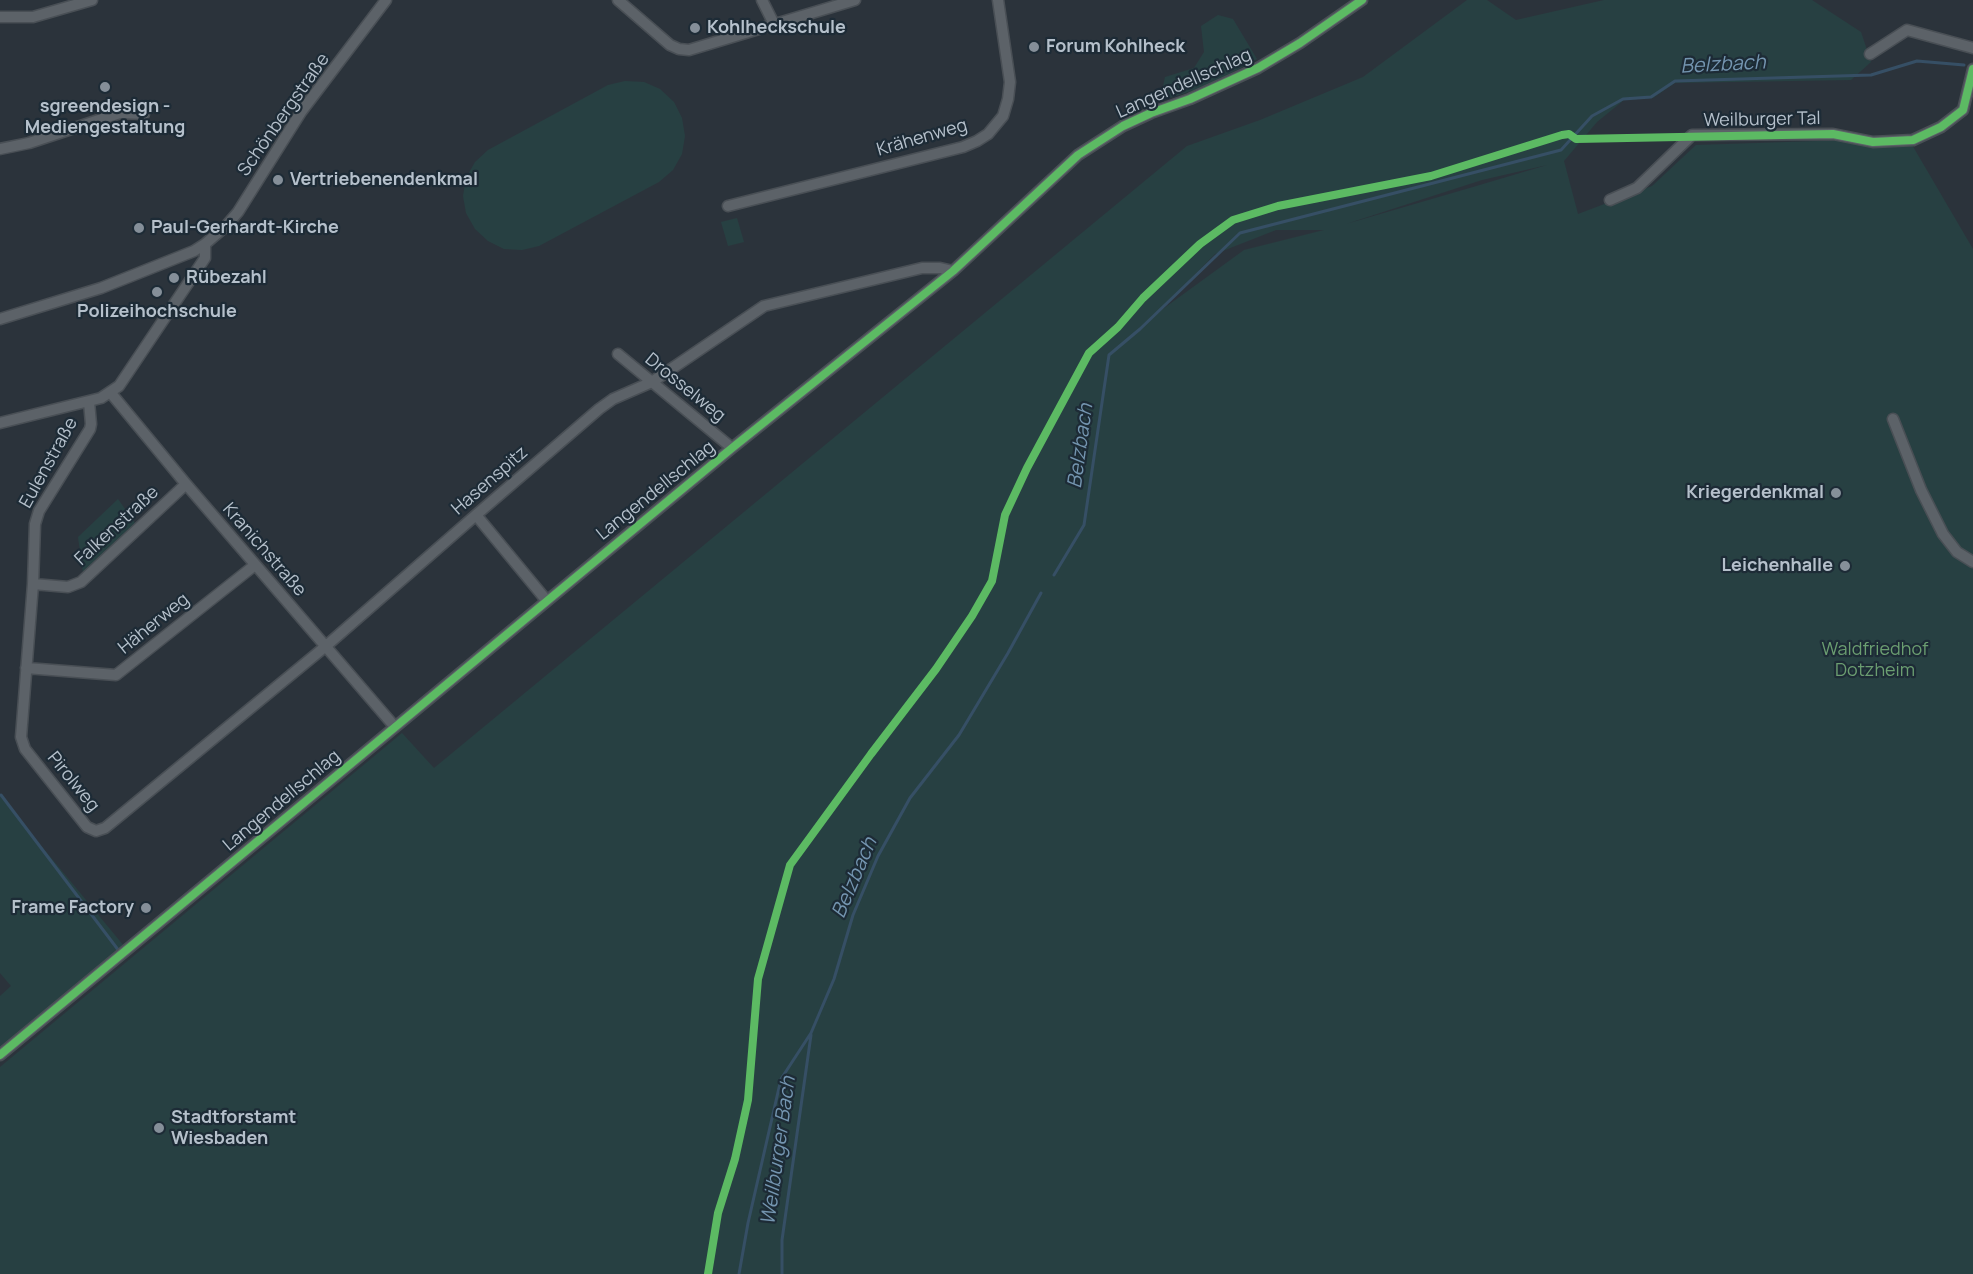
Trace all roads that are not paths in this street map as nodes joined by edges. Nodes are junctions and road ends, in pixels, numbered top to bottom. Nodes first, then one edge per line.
1 (92, 0) edge
2 (386, 0) edge
3 (618, 0) edge
4 (762, 0) edge
5 (855, 0) edge
6 (998, 0) edge
7 (1362, 0) edge
8 (0, 17) edge
9 (774, 24) junction
10 (1973, 48) edge
11 (1869, 54) dead end
12 (1973, 69) edge
13 (144, 114) dead end
14 (0, 148) edge
15 (1610, 200) dead end
16 (728, 206) dead end
17 (205, 244) junction
18 (953, 271) junction
19 (0, 320) edge
20 (618, 354) dead end
21 (652, 382) junction
22 (110, 392) junction
23 (89, 402) junction
24 (1893, 419) dead end
25 (0, 423) edge
26 (732, 448) junction
27 (186, 484) junction
28 (476, 515) junction
29 (1973, 562) edge
30 (255, 565) junction
31 (33, 584) junction
32 (547, 600) junction
33 (326, 646) junction
34 (26, 668) junction
35 (395, 727) junction
36 (21, 743) joint
37 (105, 828) joint
38 (0, 1055) edge

1 - 8 street
2 - 17 street, Schönbergstraße
3 - 9 street
4 - 9 street
5 - 9 street
6 - 16 street, Krähenweg
7 - 18 street, Langendellschlag
10 - 11 street
12 - 15 street, Weilburger Tal
13 - 14 street
17 - 19 street, Schönbergstraße
17 - 22 street, Eulenstraße
18 - 21 street, Hasenspitz
18 - 26 street, Langendellschlag
20 - 21 street, Drosselweg
21 - 26 street, Drosselweg
21 - 28 street, Hasenspitz
22 - 23 street, Eulenstraße
22 - 27 street, Kranichstraße
23 - 25 street
23 - 31 street, Eulenstraße
24 - 29 street
26 - 32 street, Langendellschlag
27 - 30 street, Kranichstraße
27 - 31 street, Falkenstraße
28 - 32 street
28 - 33 street, Hasenspitz
30 - 33 street, Kranichstraße
30 - 34 street, Häherweg
31 - 34 street, Eulenstraße
32 - 35 street, Langendellschlag
33 - 35 street, Kranichstraße
33 - 37 street, Hasenspitz
34 - 36 street, Eulenstraße
35 - 38 street, Langendellschlag
36 - 37 street, Pirolweg

